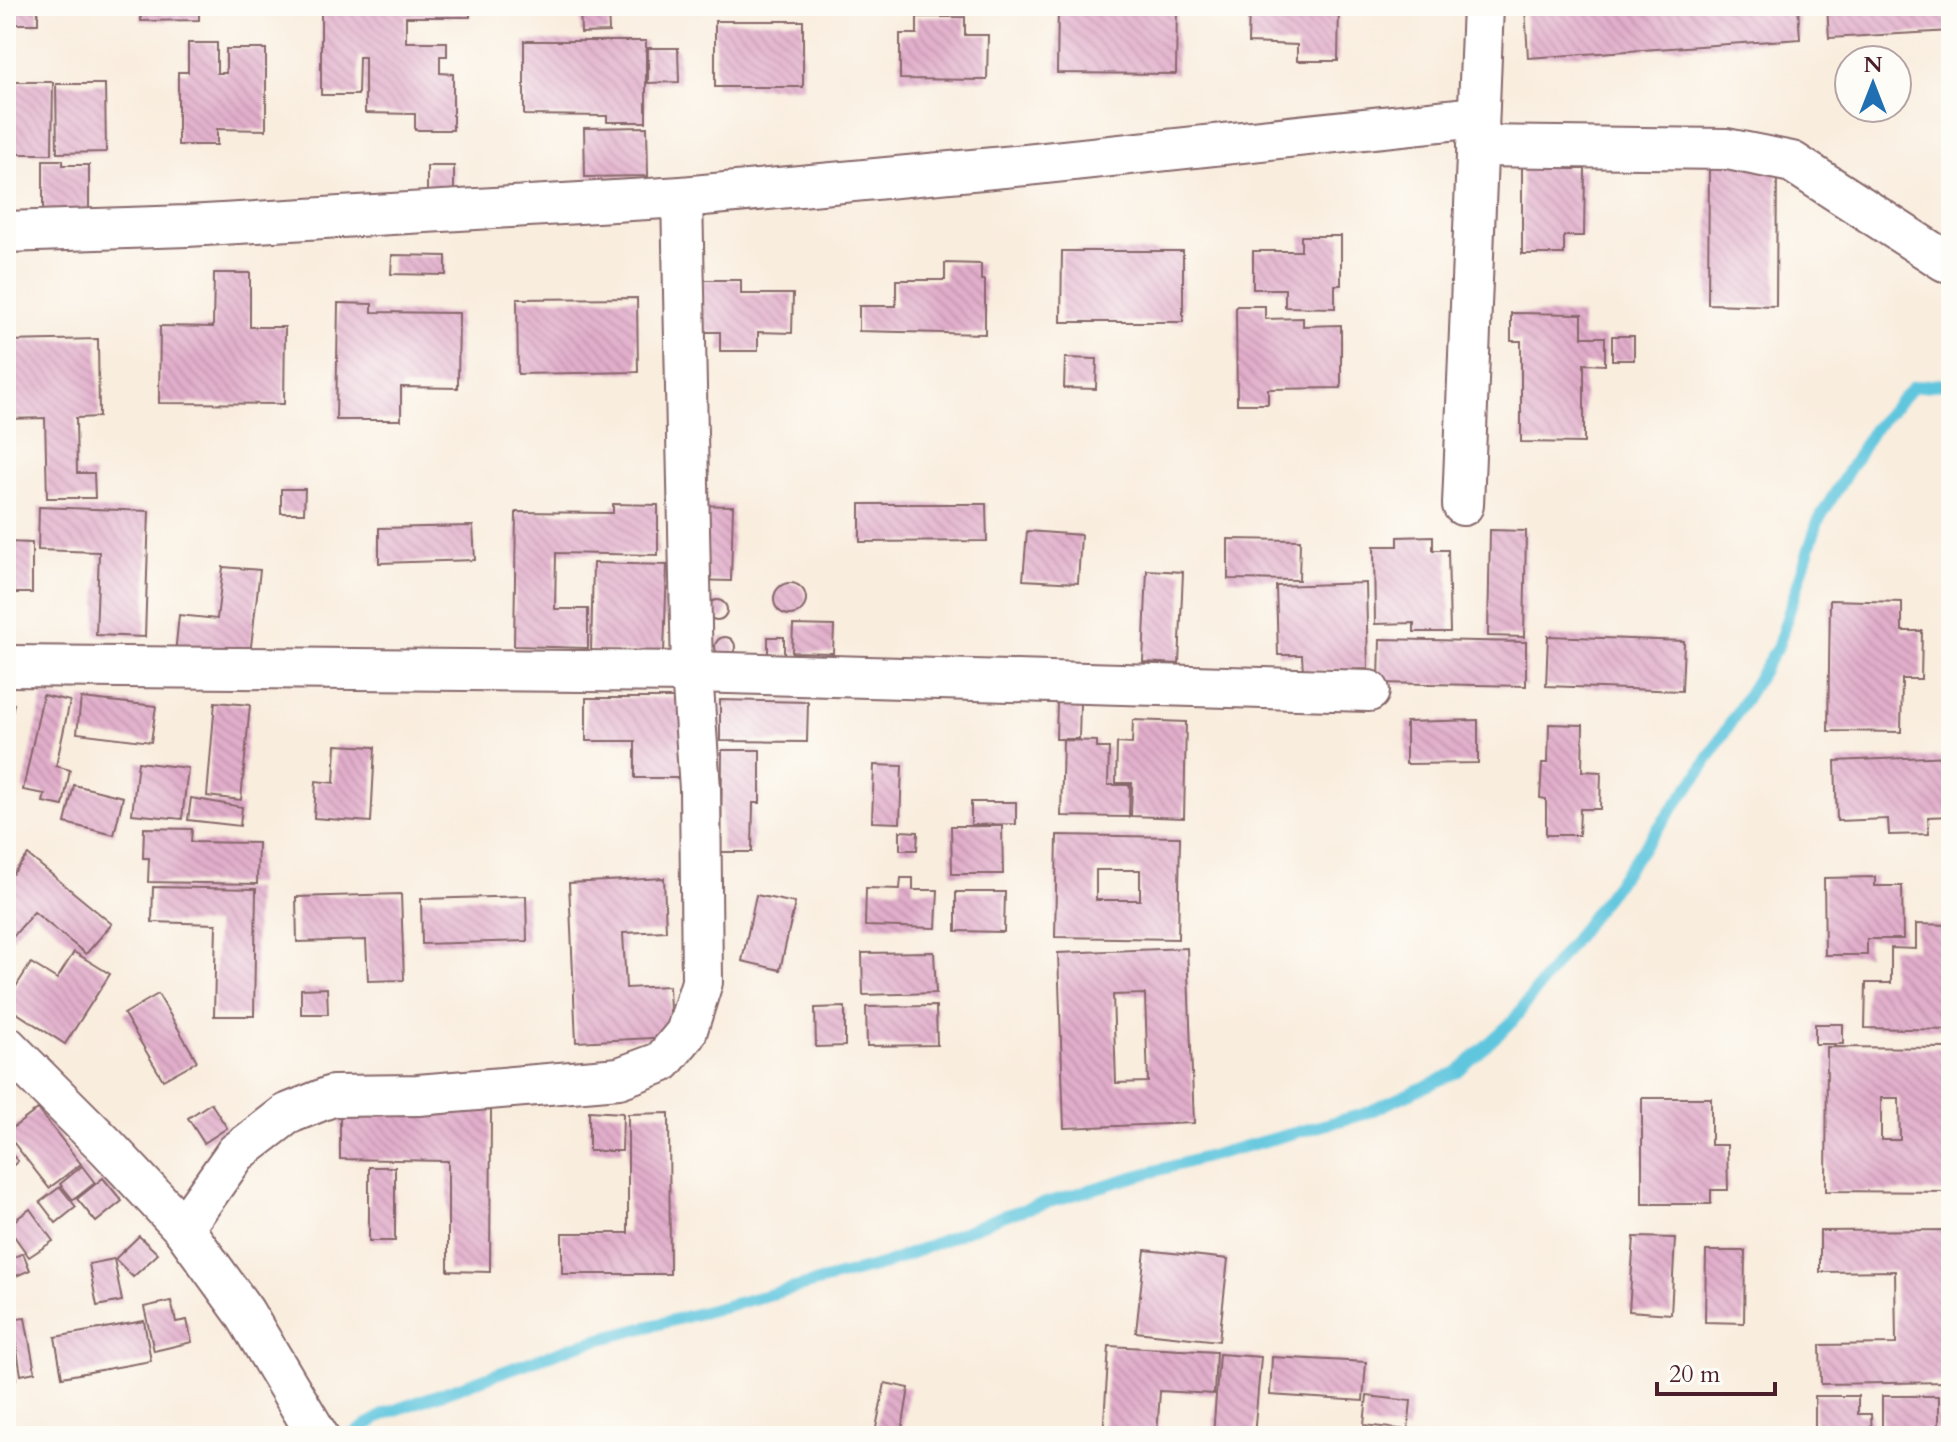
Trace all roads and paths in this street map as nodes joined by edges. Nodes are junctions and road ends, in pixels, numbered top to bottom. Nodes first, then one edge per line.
1 (1483, 6) edge
2 (1477, 132) junction
3 (682, 197) junction
4 (6, 232) edge
5 (1951, 262) edge
6 (1463, 505) dead end
7 (6, 666) edge
8 (692, 672) junction
9 (1369, 691) dead end
10 (6, 1046) edge
11 (183, 1228) junction
12 (314, 1428) edge

1 - 2 street
2 - 3 street
2 - 5 street
2 - 6 street
3 - 4 street
3 - 8 street
7 - 8 street
8 - 9 street
8 - 11 street
10 - 11 street
11 - 12 street

